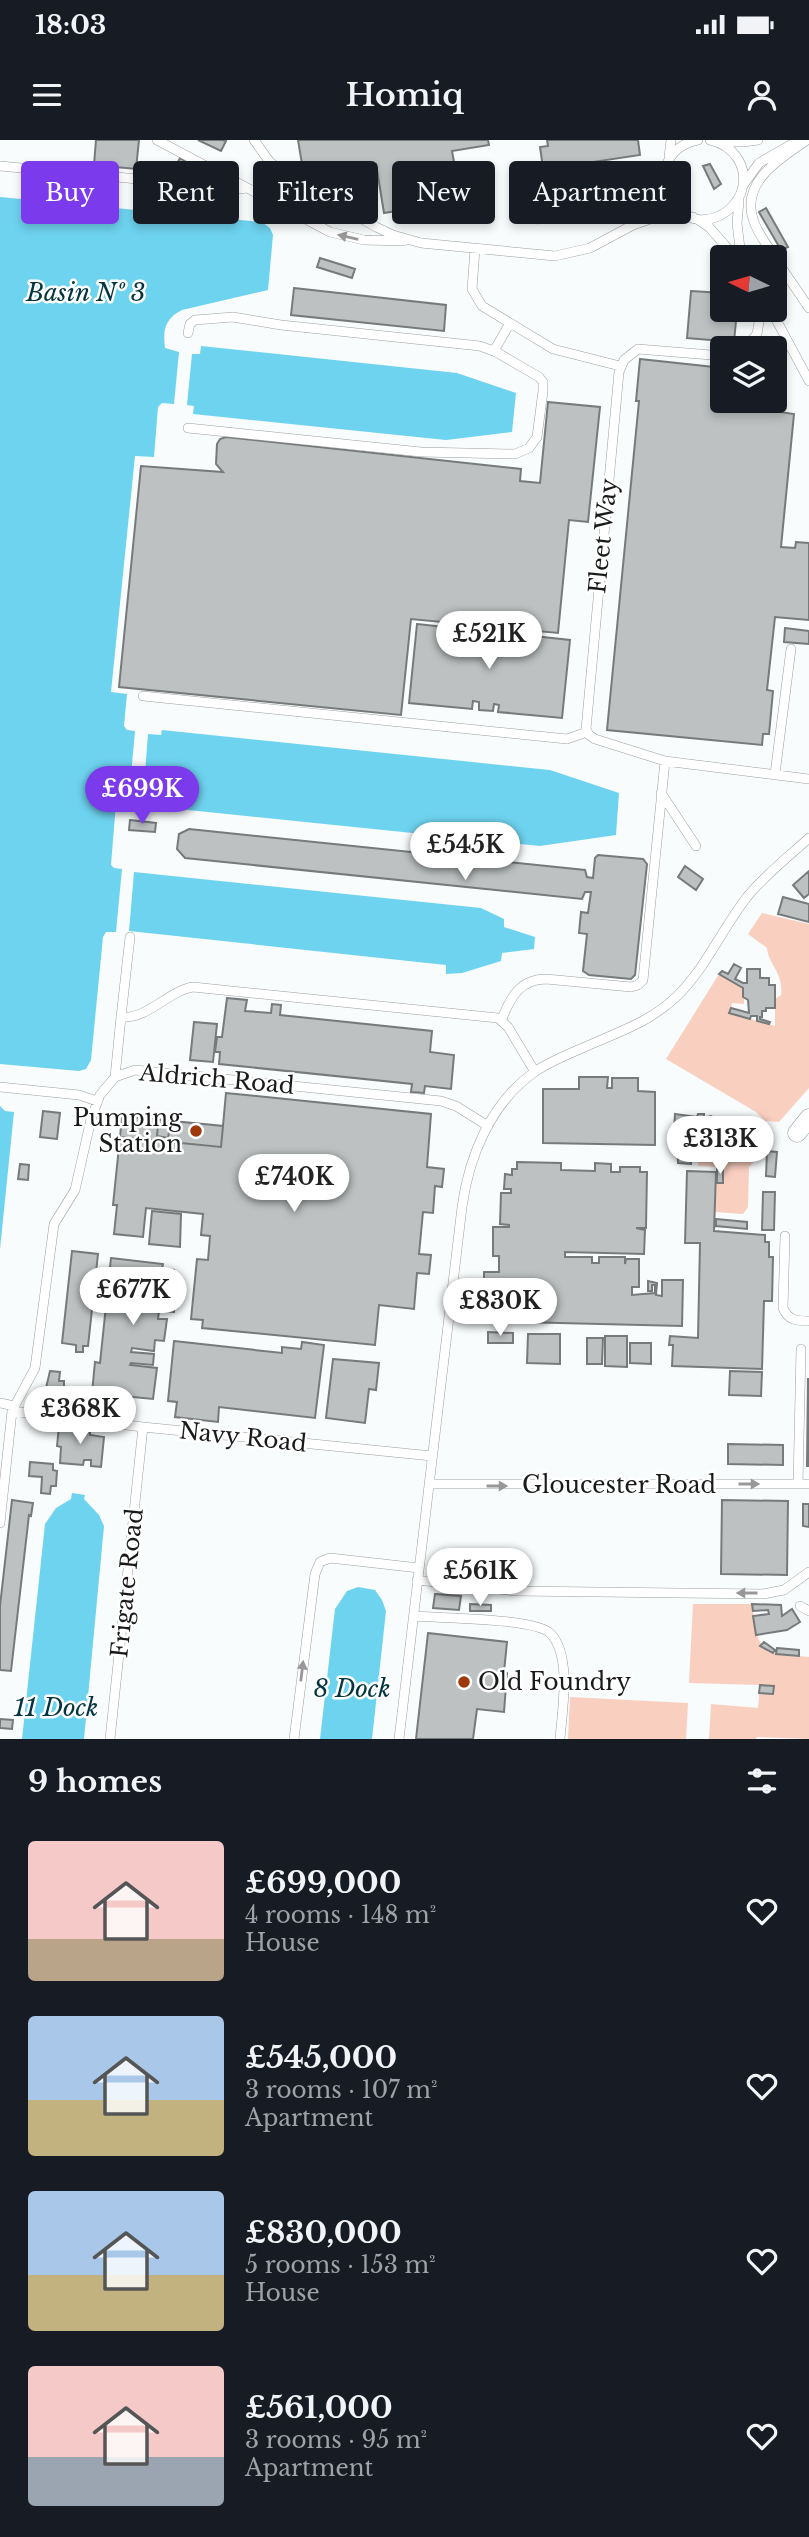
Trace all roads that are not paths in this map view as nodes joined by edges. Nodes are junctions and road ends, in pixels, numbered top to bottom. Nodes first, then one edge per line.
1 (157, 140) edge
2 (254, 140) edge
3 (671, 140) edge
4 (698, 140) edge
5 (710, 140) edge
6 (758, 140) edge
7 (799, 140) edge
8 (807, 140) edge
9 (668, 161) edge
10 (670, 161) edge
11 (0, 166) edge
12 (248, 190) junction
13 (742, 191) junction
14 (691, 217) edge
15 (694, 218) junction
16 (634, 225) joint
17 (416, 242) junction
18 (725, 245) edge
19 (740, 245) edge
20 (768, 245) edge
21 (475, 249) junction
22 (788, 277) edge
23 (809, 308) edge
24 (777, 322) edge
25 (510, 323) junction
26 (188, 333) dead end
27 (494, 351) junction
28 (710, 355) edge
29 (620, 366) junction
30 (809, 381) edge
31 (188, 428) dead end
32 (791, 649) dead end
33 (143, 696) dead end
34 (587, 732) junction
35 (664, 761) junction
36 (781, 775) junction
37 (809, 781) edge
38 (661, 793) junction
39 (809, 831) edge
40 (809, 838) edge
41 (696, 846) dead end
42 (795, 851) junction
43 (130, 937) dead end
44 (121, 1017) junction
45 (502, 1019) junction
46 (535, 1072) junction
47 (115, 1077) junction
48 (0, 1087) edge
49 (97, 1101) junction
50 (809, 1118) edge
51 (488, 1126) junction
52 (797, 1133) dead end
53 (786, 1236) dead end
54 (809, 1321) edge
55 (801, 1349) dead end
56 (0, 1403) edge
57 (13, 1408) junction
58 (143, 1427) junction
59 (432, 1456) junction
60 (798, 1484) junction
61 (809, 1484) edge
62 (429, 1485) junction
63 (0, 1523) edge
64 (419, 1568) junction
65 (809, 1572) edge
66 (418, 1580) junction
67 (414, 1616) junction
68 (110, 1739) edge
69 (294, 1739) edge
70 (399, 1739) edge
71 (560, 1739) edge

1 - 12 lane
2 - 17 lane
3 - 9 lane
4 - 10 lane
5 - 6 lane
5 - 13 lane
7 - 13 lane
8 - 20 lane
11 - 12 lane
17 -> 12 lane
13 - 15 lane
13 - 19 lane
14 - 15 lane
15 - 16 lane
15 - 18 lane
16 - 21 lane
17 - 21 lane
21 - 25 lane
22 - 23 lane
24 - 30 lane
25 - 27 lane
25 - 29 lane
26 - 27 lane
27 - 31 lane
28 - 29 lane
29 - 34 lane, Fleet Way
32 - 36 lane
33 - 34 lane
34 - 35 lane
35 - 36 lane
35 - 38 lane
36 - 37 lane
38 - 41 lane
38 - 45 lane
39 - 42 lane
40 - 42 lane
42 - 46 lane
43 - 44 lane
44 - 45 lane
44 - 47 lane
45 - 46 lane
46 - 51 lane
47 - 49 lane, Aldrich Road
47 - 51 lane, Aldrich Road
48 - 49 lane
49 - 57 lane, Aldrich Road
50 - 52 street
51 - 59 lane
53 - 54 lane
55 - 60 lane
56 - 57 lane, Navy Road
57 - 58 lane, Navy Road
57 - 63 lane, Aldrich Road
58 - 59 lane, Navy Road
58 - 68 lane, Frigate Road
59 - 62 lane
60 - 61 lane, Gloucester Road
62 -> 60 lane, Gloucester Road
62 - 64 lane
64 - 66 lane
69 -> 64 lane
65 -> 66 lane
66 - 67 lane
67 - 70 lane
67 - 71 lane

